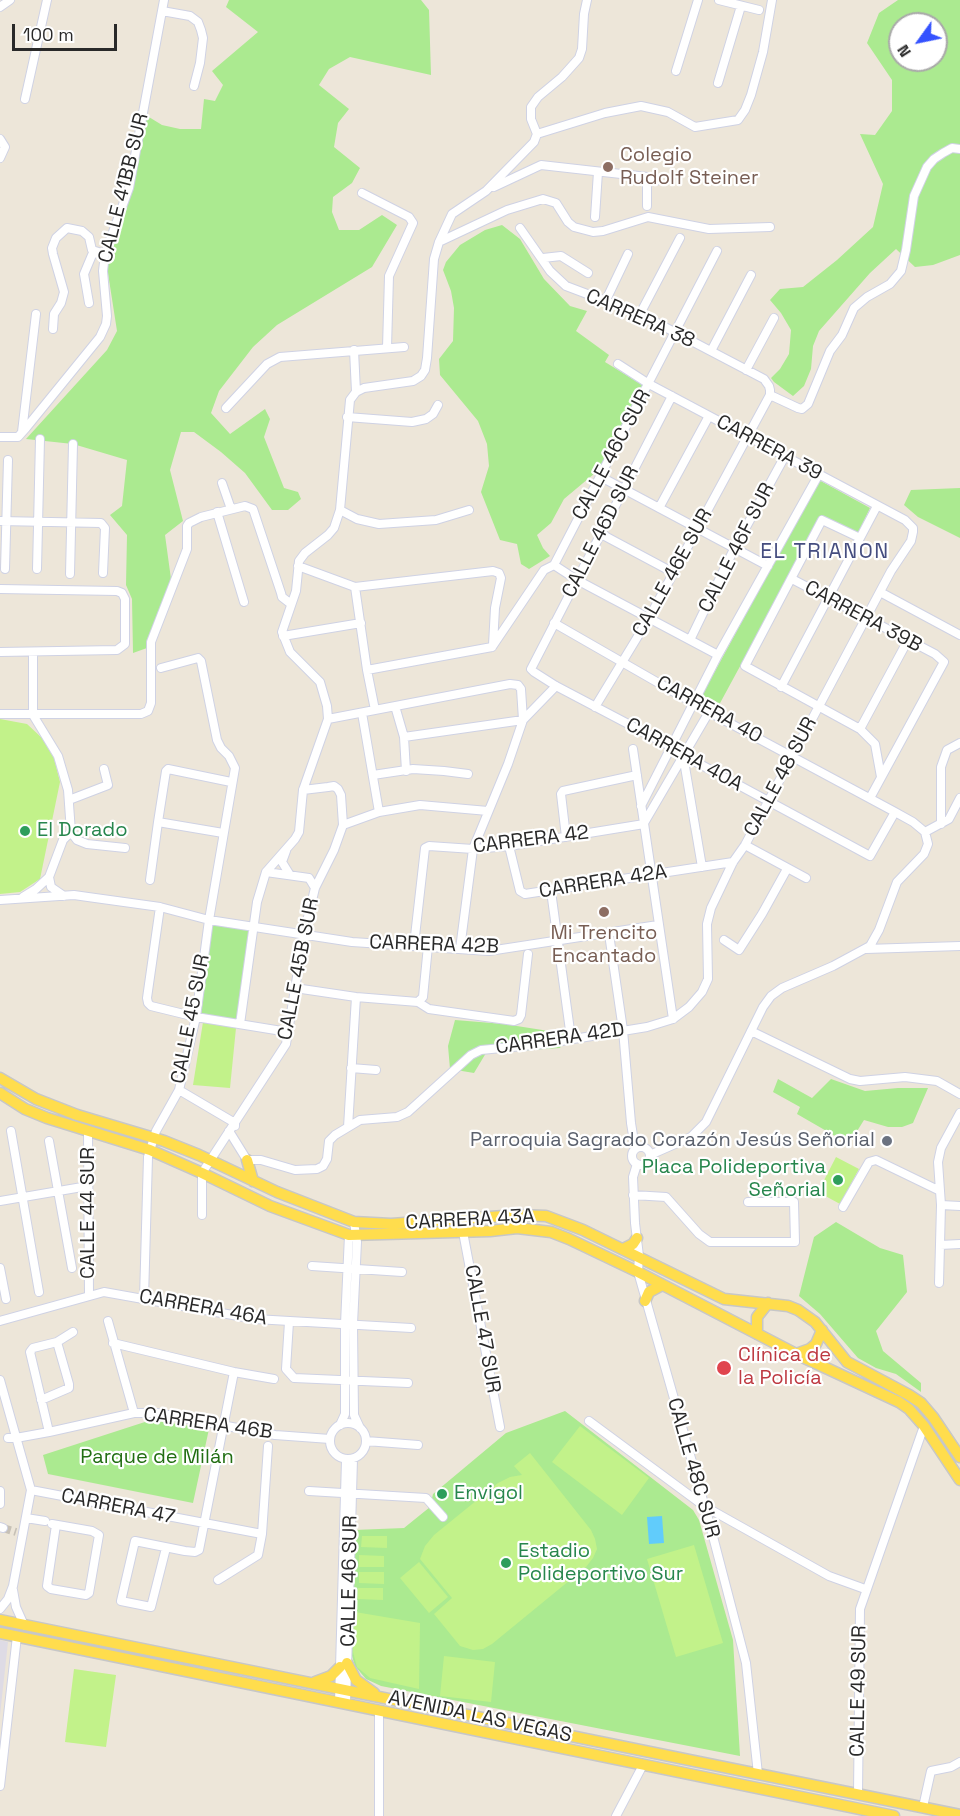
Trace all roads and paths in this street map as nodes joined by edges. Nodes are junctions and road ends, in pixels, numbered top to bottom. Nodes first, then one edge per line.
1 (46, 0) edge
2 (164, 0) edge
3 (587, 0) edge
4 (698, 0) edge
5 (719, 0) edge
6 (772, 0) edge
7 (741, 6) junction
8 (759, 10) dead end
9 (162, 11) junction
10 (676, 71) dead end
11 (718, 83) dead end
12 (194, 86) dead end
13 (25, 99) dead end
14 (537, 134) junction
15 (0, 139) edge
16 (960, 148) edge
17 (0, 158) edge
18 (598, 172) junction
19 (646, 177) junction
20 (656, 181) dead end
21 (486, 191) junction
22 (362, 193) dead end
23 (647, 207) dead end
24 (595, 217) dead end
25 (770, 227) dead end
26 (520, 228) dead end
27 (680, 238) dead end
28 (439, 242) junction
29 (717, 251) dead end
30 (101, 253) junction
31 (628, 254) dead end
32 (543, 258) junction
33 (588, 273) dead end
34 (751, 275) dead end
35 (606, 300) junction
36 (89, 303) dead end
37 (36, 314) dead end
38 (640, 314) junction
39 (774, 318) dead end
40 (53, 329) dead end
41 (675, 332) junction
42 (404, 346) dead end
43 (387, 348) junction
44 (354, 350) junction
45 (711, 351) junction
46 (618, 364) dead end
47 (746, 370) junction
48 (649, 384) junction
49 (356, 392) junction
50 (770, 395) junction
51 (672, 396) junction
52 (438, 405) dead end
53 (226, 408) dead end
54 (709, 416) junction
55 (347, 417) junction
56 (22, 433) junction
57 (747, 436) junction
58 (0, 437) edge
59 (40, 439) dead end
60 (73, 444) dead end
61 (785, 456) junction
62 (8, 460) dead end
63 (819, 474) junction
64 (601, 477) junction
65 (222, 483) dead end
66 (624, 489) junction
67 (876, 506) junction
68 (659, 508) junction
69 (231, 509) junction
70 (340, 510) junction
71 (469, 510) dead end
72 (217, 512) junction
73 (3, 521) edge
74 (38, 521) junction
75 (71, 521) junction
76 (698, 528) junction
77 (601, 534) junction
78 (913, 536) joint
79 (860, 538) junction
80 (734, 549) junction
81 (554, 565) junction
82 (298, 566) junction
83 (768, 566) junction
84 (5, 569) dead end
85 (37, 569) dead end
86 (103, 573) dead end
87 (674, 573) junction
88 (70, 574) dead end
89 (792, 579) junction
90 (577, 580) junction
91 (355, 587) junction
92 (0, 589) edge
93 (880, 592) junction
94 (827, 599) junction
95 (244, 602) dead end
96 (291, 604) junction
97 (866, 617) junction
98 (650, 618) junction
99 (361, 623) junction
100 (554, 623) junction
101 (960, 635) edge
102 (283, 636) junction
103 (690, 640) junction
104 (908, 640) junction
105 (492, 647) junction
106 (0, 652) edge
107 (33, 652) junction
108 (718, 655) junction
109 (622, 663) junction
110 (161, 668) dead end
111 (531, 669) joint
112 (366, 670) junction
113 (556, 686) junction
114 (781, 687) junction
115 (694, 702) junction
116 (395, 706) junction
117 (595, 707) junction
118 (818, 707) junction
119 (375, 710) junction
120 (709, 712) junction
121 (363, 713) junction
122 (0, 714) edge
123 (33, 715) junction
124 (328, 719) junction
125 (523, 720) junction
126 (860, 729) junction
127 (404, 737) junction
128 (960, 743) edge
129 (670, 746) junction
130 (633, 749) dead end
131 (683, 755) junction
132 (794, 756) junction
133 (104, 769) dead end
134 (406, 771) junction
135 (468, 774) dead end
136 (373, 775) junction
137 (637, 775) junction
138 (881, 777) junction
139 (231, 782) junction
140 (303, 790) junction
141 (870, 798) junction
142 (960, 798) edge
143 (69, 800) junction
144 (768, 801) junction
145 (641, 806) junction
146 (488, 811) junction
147 (378, 812) junction
148 (895, 812) junction
149 (158, 822) junction
150 (644, 824) junction
151 (940, 824) junction
152 (343, 825) junction
153 (71, 832) junction
154 (925, 832) junction
155 (223, 833) junction
156 (566, 837) junction
157 (745, 845) junction
158 (289, 846) junction
159 (509, 846) junction
160 (125, 848) dead end
161 (472, 849) junction
162 (733, 862) junction
163 (702, 867) junction
164 (787, 869) junction
165 (266, 872) junction
166 (290, 875) junction
167 (651, 875) junction
168 (49, 877) junction
169 (806, 878) dead end
170 (150, 880) dead end
171 (315, 888) junction
172 (551, 891) junction
173 (64, 897) junction
174 (20, 899) junction
175 (0, 900) edge
176 (160, 907) junction
177 (255, 914) junction
178 (209, 920) junction
179 (239, 924) junction
180 (658, 925) junction
181 (255, 927) junction
182 (304, 934) junction
183 (609, 934) junction
184 (558, 940) junction
185 (724, 940) dead end
186 (414, 945) junction
187 (428, 946) junction
188 (960, 946) edge
189 (460, 950) junction
190 (866, 950) junction
191 (528, 954) dead end
192 (296, 988) junction
193 (356, 997) junction
194 (415, 1002) junction
195 (196, 1017) junction
196 (673, 1019) junction
197 (240, 1024) junction
198 (623, 1030) junction
199 (751, 1031) junction
200 (288, 1032) junction
201 (571, 1038) junction
202 (351, 1068) junction
203 (376, 1070) dead end
204 (0, 1078) edge
205 (179, 1090) junction
206 (0, 1093) edge
207 (960, 1094) edge
208 (960, 1113) edge
209 (235, 1123) junction
210 (348, 1127) junction
211 (10, 1131) dead end
212 (88, 1131) junction
213 (229, 1131) junction
214 (154, 1137) junction
215 (236, 1140) junction
216 (49, 1141) dead end
217 (635, 1148) junction
218 (150, 1150) junction
219 (650, 1155) junction
220 (210, 1160) junction
221 (247, 1160) junction
222 (638, 1164) junction
223 (202, 1173) junction
224 (253, 1181) junction
225 (88, 1186) junction
226 (938, 1190) junction
227 (58, 1192) junction
228 (633, 1195) junction
229 (23, 1198) junction
230 (0, 1202) edge
231 (748, 1202) dead end
232 (941, 1205) junction
233 (960, 1206) edge
234 (843, 1208) dead end
235 (201, 1215) dead end
236 (354, 1222) junction
237 (464, 1232) junction
238 (353, 1235) junction
239 (637, 1238) junction
240 (960, 1244) edge
241 (940, 1245) junction
242 (623, 1249) junction
243 (639, 1256) junction
244 (312, 1266) dead end
245 (0, 1268) edge
246 (72, 1268) dead end
247 (352, 1270) junction
248 (402, 1272) dead end
249 (638, 1272) junction
250 (939, 1283) dead end
251 (662, 1285) junction
252 (39, 1292) dead end
253 (89, 1295) junction
254 (144, 1298) junction
255 (6, 1299) dead end
256 (645, 1301) junction
257 (768, 1303) junction
258 (0, 1321) edge
259 (108, 1322) dead end
260 (289, 1322) junction
261 (349, 1324) junction
262 (411, 1328) dead end
263 (822, 1330) junction
264 (73, 1332) dead end
265 (757, 1334) junction
266 (57, 1342) junction
267 (113, 1342) junction
268 (796, 1354) junction
269 (234, 1372) junction
270 (274, 1379) dead end
271 (0, 1380) edge
272 (350, 1380) junction
273 (408, 1383) dead end
274 (41, 1400) junction
275 (134, 1413) junction
276 (589, 1421) dead end
277 (222, 1425) junction
278 (340, 1425) junction
279 (924, 1426) junction
280 (500, 1427) dead end
281 (360, 1428) junction
282 (49, 1432) junction
283 (12, 1438) junction
284 (330, 1439) junction
285 (366, 1441) junction
286 (418, 1445) dead end
287 (268, 1446) dead end
288 (960, 1457) edge
289 (349, 1459) junction
290 (960, 1480) edge
291 (31, 1490) junction
292 (0, 1491) edge
293 (309, 1491) dead end
294 (348, 1493) junction
295 (0, 1504) edge
296 (704, 1506) junction
297 (443, 1517) dead end
298 (26, 1518) junction
299 (51, 1523) junction
300 (205, 1524) junction
301 (262, 1534) junction
302 (166, 1548) junction
303 (218, 1580) dead end
304 (13, 1586) junction
305 (865, 1589) junction
306 (0, 1609) edge
307 (0, 1620) edge
308 (24, 1625) junction
309 (0, 1633) edge
310 (17, 1636) junction
311 (344, 1665) junction
312 (312, 1682) junction
313 (343, 1689) junction
314 (379, 1696) junction
315 (342, 1702) junction
316 (380, 1710) junction
317 (960, 1762) edge
318 (643, 1765) junction
319 (758, 1774) junction
320 (0, 1786) edge
321 (858, 1794) junction
322 (923, 1808) junction
323 (855, 1812) edge
324 (960, 1815) edge
325 (379, 1816) edge
326 (616, 1816) edge
327 (894, 1816) edge

1 - 13 street
2 - 9 street, CALLE 41BB SUR
3 - 14 street
4 - 10 street
5 - 7 street
6 - 14 street
7 - 8 street
7 - 11 street
9 - 12 street
9 - 30 street, CALLE 41BB SUR
14 - 21 street
15 - 17 street
16 - 50 street, CARRERA 38
18 - 19 street
18 - 21 street
18 - 24 street
19 - 20 street
19 - 23 street
21 - 28 street
22 - 43 street
25 - 28 street
26 - 32 street, CARRERA 38
27 - 38 street
28 - 49 street
29 - 41 street, CALLE 46C SUR
30 - 36 street
30 - 40 street
30 - 56 street, CALLE 41BB SUR
31 - 35 street
32 - 33 street
32 - 35 street, CARRERA 38
34 - 45 street
35 - 38 street, CARRERA 38
37 - 56 street
38 - 41 street, CARRERA 38
39 - 47 street
41 - 45 street, CARRERA 38
41 - 48 street, CALLE 46C SUR
42 - 43 street
43 - 44 street
44 - 49 street
44 - 53 street
45 - 47 street, CARRERA 38
46 - 48 street, CARRERA 39
47 - 50 street, CARRERA 38
48 - 51 street, CARRERA 39
48 - 64 street, CALLE 46C SUR
49 - 55 street
50 - 57 street
51 - 54 street, CARRERA 39
51 - 66 street, CALLE 46D SUR
52 - 55 street
54 - 57 street, CARRERA 39
54 - 68 street
55 - 70 street
56 - 58 street
57 - 61 street, CARRERA 39
57 - 76 street, CALLE 46E SUR
59 - 74 street
60 - 75 street
61 - 63 street, CARRERA 39
61 - 80 street, CALLE 46F SUR
62 - 73 street
63 - 67 street, CARRERA 39
63 - 83 street
64 - 66 street
64 - 81 street, CALLE 46C SUR
65 - 69 street
66 - 68 street
66 - 77 street, CALLE 46D SUR
67 - 78 street, CARRERA 39
67 - 79 street
68 - 76 street
69 - 72 street
69 - 96 street
70 - 71 street
70 - 82 street
72 - 95 street
72 - 123 street
73 - 74 street
73 - 84 street
74 - 75 street
74 - 85 street
75 - 86 street
75 - 88 street
76 - 80 street
76 - 87 street, CALLE 46E SUR
77 - 87 street
77 - 90 street, CALLE 46D SUR
78 - 93 street, CALLE 48 SUR
79 - 89 street
79 - 94 street
80 - 83 street
80 - 103 street, CALLE 46F SUR
81 - 90 street
81 - 105 street, CALLE 46C SUR
82 - 91 street
82 - 96 street
83 - 108 street
87 - 98 street, CALLE 46E SUR
89 - 94 street, CARRERA 39B
89 - 114 street
90 - 98 street
90 - 100 street, CALLE 46D SUR
91 - 99 street
91 - 105 street
92 - 107 street
93 - 97 street, CALLE 48 SUR
93 - 101 street
94 - 97 street, CARRERA 39B
94 - 114 street
96 - 102 street
97 - 104 street, CARRERA 39B
97 - 118 street, CALLE 48 SUR
98 - 103 street
98 - 109 street, CALLE 46E SUR
99 - 102 street
99 - 112 street
100 - 109 street, CARRERA 40
100 - 111 street, CALLE 46D SUR
102 - 124 street
103 - 108 street
104 - 126 street
104 - 138 street, CARRERA 39B
105 - 112 street
106 - 107 street
107 - 123 street
108 - 115 street
109 - 115 street, CARRERA 40
109 - 117 street, CALLE 46E SUR
110 - 139 street, CALLE 45 SUR
111 - 113 street, CARRERA 40A
112 - 119 street
113 - 117 street, CARRERA 40A
113 - 125 street
114 - 118 street
115 - 120 street, CARRERA 40
115 - 129 street
116 - 119 street
116 - 125 street
116 - 127 street
117 - 129 street, CARRERA 40A
118 - 126 street
118 - 132 street, CALLE 48 SUR
119 - 121 street
120 - 131 street
120 - 132 street, CARRERA 40
121 - 124 street
121 - 136 street
122 - 123 street
123 - 143 street
124 - 140 street
125 - 127 street
125 - 146 street
126 - 138 street
127 - 134 street
128 - 151 street
129 - 131 street, CARRERA 40A
129 - 145 street
130 - 137 street
131 - 144 street, CARRERA 40A
131 - 150 street
131 - 163 street
132 - 141 street, CARRERA 40
132 - 144 street, CALLE 48 SUR
133 - 143 street
134 - 135 street
134 - 136 street
136 - 147 street
137 - 145 street
137 - 156 street
138 - 141 street
139 - 149 street
139 - 155 street, CALLE 45 SUR
140 - 152 street, CALLE 45B SUR
140 - 158 street
141 - 148 street, CARRERA 40
142 - 151 street
143 - 153 street
144 - 148 street, CARRERA 40A
144 - 157 street, CALLE 48 SUR
145 - 150 street
146 - 147 street
146 - 161 street
147 - 152 street
148 - 154 street, CARRERA 40
149 - 155 street
149 - 170 street
150 - 156 street, CARRERA 42
150 - 167 street
151 - 154 street
152 - 171 street, CALLE 45B SUR
153 - 160 street
153 - 168 street
154 - 190 street
155 - 178 street, CALLE 45 SUR
156 - 159 street, CARRERA 42
157 - 162 street, CALLE 48 SUR
157 - 164 street
158 - 165 street
158 - 166 street
159 - 161 street, CARRERA 42
159 - 172 street, CARRERA 42A
161 - 186 street, CARRERA 42
161 - 189 street
162 - 163 street, CARRERA 42A
162 - 196 street, CALLE 48 SUR
163 - 167 street, CARRERA 42A
164 - 169 street
164 - 185 street
165 - 166 street
165 - 177 street
166 - 171 street
167 - 172 street, CARRERA 42A
167 - 180 street
168 - 173 street
168 - 174 street
171 - 182 street, CALLE 45B SUR
172 - 184 street
173 - 174 street
173 - 176 street
174 - 175 street
176 - 178 street
176 - 195 street
177 - 179 street
177 - 181 street
178 - 179 street, CARRERA 42B
178 - 195 street, CALLE 45 SUR
179 - 181 street, CARRERA 42B
180 - 183 street, CARRERA 42B
180 - 196 street
181 - 182 street, CARRERA 42B
181 - 197 street
182 - 186 street, CARRERA 42B
182 - 192 street, CALLE 45B SUR
183 - 184 street, CARRERA 42B
183 - 198 street
184 - 189 street, CARRERA 42B
184 - 201 street
186 - 187 street, CARRERA 42B
187 - 189 street, CARRERA 42B
187 - 194 street
188 - 190 street
190 - 199 street
191 - 194 street
192 - 193 street
192 - 200 street, CALLE 45B SUR
193 - 194 street
193 - 202 street
195 - 197 street
195 - 205 street, CALLE 45 SUR
196 - 198 street, CARRERA 42D
197 - 200 street
198 - 201 street, CARRERA 42D
198 - 217 street
199 - 207 street
199 - 219 street
200 - 209 street, CALLE 45B SUR
201 - 210 street, CARRERA 42D
202 - 203 street
202 - 210 street
204 - 214 main road, CARRERA 43A
205 - 209 street
205 - 214 street, CALLE 45 SUR
206 - 212 main road, CARRERA 43A
208 - 226 street
209 - 213 street, CALLE 45B SUR
209 - 215 street
210 - 221 street, CARRERA 42D
211 - 229 street
212 - 218 main road, CARRERA 43A
212 - 225 street, CALLE 44 SUR
213 - 215 street
213 - 220 street, CALLE 45B SUR
214 - 218 street, CALLE 45 SUR
214 - 220 main road, CARRERA 43A
215 - 221 street
216 - 227 street
217 - 219 street
217 - 222 street
218 - 223 main road, CARRERA 43A
218 - 254 street, CALLE 45 SUR
219 - 222 street
220 - 223 street, CALLE 45B SUR
220 - 224 main road, CARRERA 43A
221 - 224 main road
222 - 228 street, CALLE 48C SUR
223 - 235 street
223 - 238 main road, CARRERA 43A
224 - 236 main road, CARRERA 43A
225 - 227 street
225 - 253 street, CALLE 44 SUR
226 - 232 street
226 - 234 street
227 - 229 street
227 - 246 street
228 - 231 street
228 - 239 street, CALLE 48C SUR
229 - 230 street
229 - 252 street
232 - 233 street
232 - 241 street
236 - 238 street
236 - 242 main road, CARRERA 43A
237 - 238 main road, CARRERA 43A
237 - 249 main road, CARRERA 43A
237 - 280 street, CALLE 47 SUR
238 - 247 street
239 - 242 main road
239 - 243 street, CALLE 48C SUR
240 - 241 street
241 - 250 street
242 - 243 main road, CARRERA 43A
243 - 249 street, CALLE 48C SUR
243 - 257 main road, CARRERA 43A
244 - 247 street
245 - 255 street
247 - 248 street
247 - 261 street
249 - 251 main road, CARRERA 43A
249 - 256 street, CALLE 48C SUR
251 - 256 main road
251 - 265 main road, CARRERA 43A
253 - 254 street, CARRERA 46A
253 - 258 street, CARRERA 46A
254 - 260 street, CARRERA 46A
256 - 296 street, CALLE 48C SUR
257 - 263 main road, CARRERA 43A
257 - 265 main road
259 - 267 street
260 - 261 street, CARRERA 46A
260 - 272 street
261 - 262 street, CARRERA 46A
261 - 272 street
263 - 268 main road
263 - 288 main road, CARRERA 43A
264 - 266 street
265 - 268 main road, CARRERA 43A
266 - 274 street
266 - 274 street
267 - 269 street
267 - 275 street
268 - 279 main road, CARRERA 43A
269 - 270 street
269 - 277 street
271 - 283 street
272 - 273 street
272 - 278 street
272 - 281 street
274 - 282 street
275 - 277 street, CARRERA 46B
275 - 282 street, CARRERA 46B
276 - 296 street
277 - 284 street, CARRERA 46B
277 - 300 street
278 - 281 street
278 - 284 street
279 - 290 main road, CARRERA 43A
279 - 305 street, CALLE 49 SUR
281 - 285 street
282 - 283 street, CARRERA 46B
283 - 291 street
284 - 289 street
285 - 286 street
285 - 289 street
287 - 301 street
289 - 294 street, CALLE 46 SUR
291 - 298 street
291 - 300 street, CARRERA 47
292 - 295 street
293 - 294 street
294 - 297 street
294 - 311 street, CALLE 46 SUR
296 - 305 street
296 - 319 street, CALLE 48C SUR
298 - 299 street
298 - 304 street
299 - 299 street
300 - 301 street, CARRERA 47
300 - 302 street
301 - 303 street
302 - 302 street
304 - 306 street
304 - 308 street
305 - 321 street, CALLE 49 SUR
307 - 308 main road, AVENIDA LAS VEGAS
308 - 312 main road, AVENIDA LAS VEGAS
309 - 310 main road, AVENIDA LAS VEGAS
310 - 315 main road, AVENIDA LAS VEGAS
310 - 320 street
311 - 312 main road
311 - 313 street, CALLE 46 SUR
311 - 314 main road
312 - 313 main road, AVENIDA LAS VEGAS
313 - 314 main road, AVENIDA LAS VEGAS
313 - 315 street, CALLE 46 SUR
314 - 319 main road, AVENIDA LAS VEGAS
315 - 316 main road, AVENIDA LAS VEGAS
316 - 318 main road, AVENIDA LAS VEGAS
316 - 325 street
317 - 322 street
318 - 323 main road, AVENIDA LAS VEGAS
318 - 326 street
319 - 321 main road, AVENIDA LAS VEGAS
321 - 322 main road, AVENIDA LAS VEGAS
322 - 324 main road, AVENIDA LAS VEGAS
323 - 327 main road, AVENIDA LAS VEGAS

